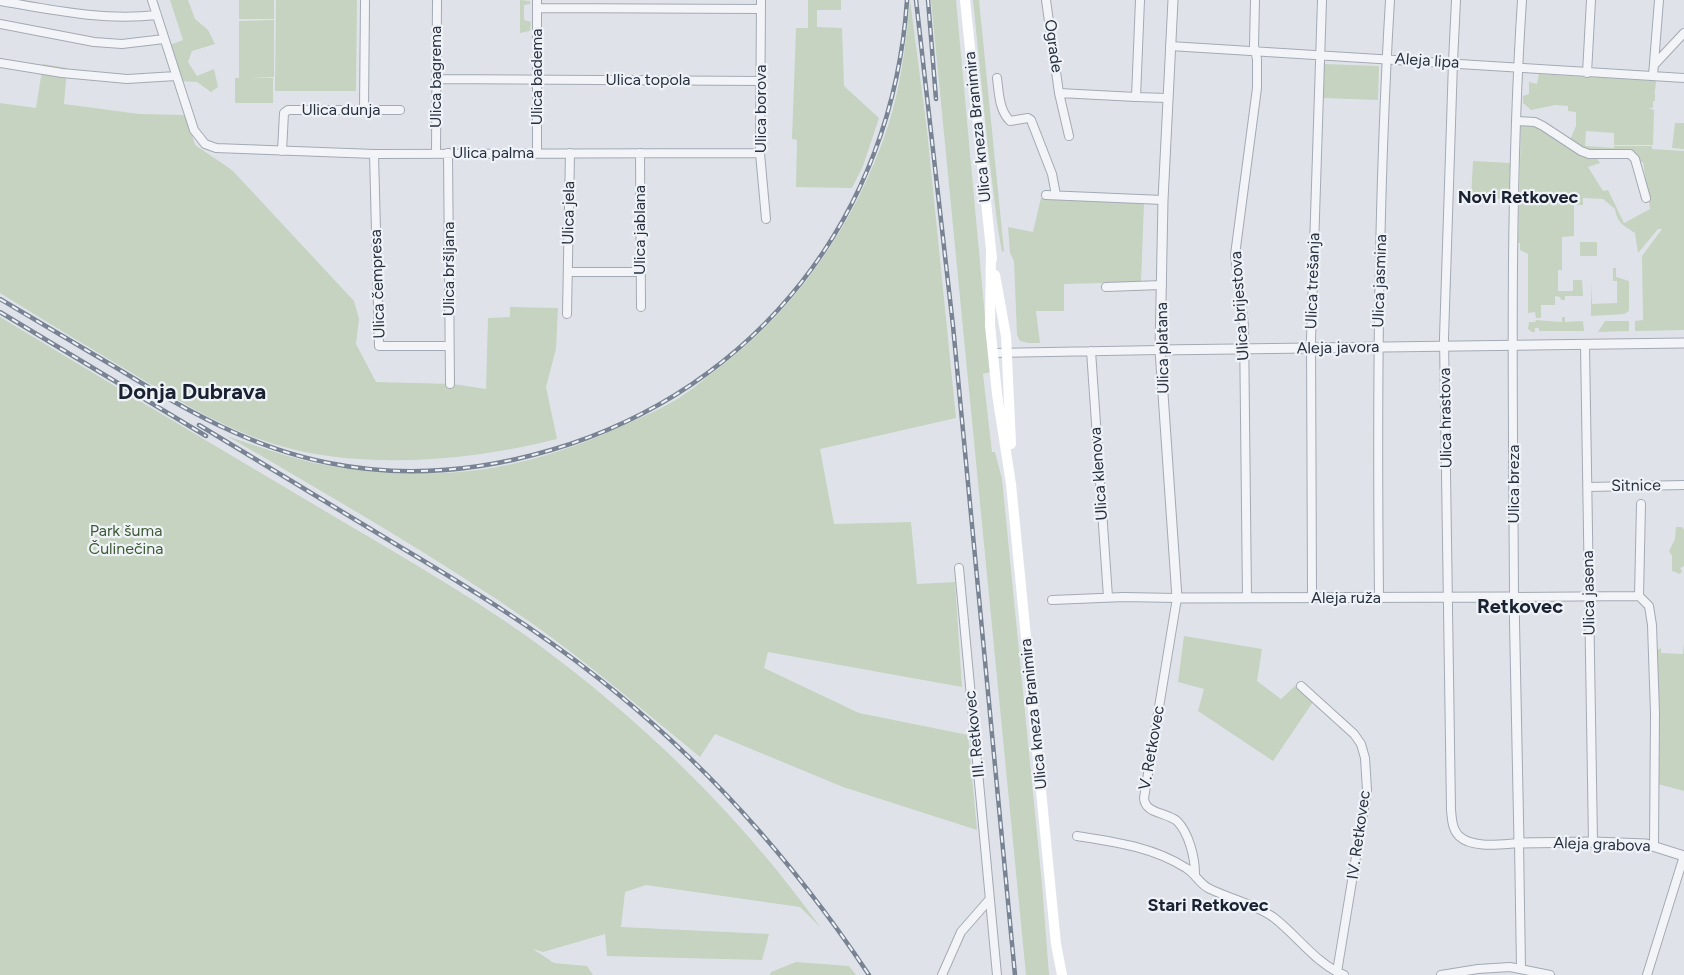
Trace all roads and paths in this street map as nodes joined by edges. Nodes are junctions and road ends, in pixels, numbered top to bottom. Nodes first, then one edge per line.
1 (152, 0) edge
2 (365, 0) edge
3 (437, 0) edge
4 (965, 0) edge
5 (1046, 0) edge
6 (1140, 0) edge
7 (1173, 0) edge
8 (1255, 0) edge
9 (1322, 0) edge
10 (1390, 0) edge
11 (1456, 0) edge
12 (1522, 0) edge
13 (1592, 0) edge
14 (1659, 0) edge
15 (0, 1) edge
16 (537, 4) edge
17 (761, 4) edge
18 (157, 15) junction
19 (0, 24) edge
20 (1684, 33) edge
21 (164, 39) junction
22 (1170, 46) junction
23 (1255, 52) junction
24 (1320, 55) junction
25 (1386, 58) junction
26 (1453, 62) junction
27 (0, 63) edge
28 (1654, 65) junction
29 (1518, 67) junction
30 (1587, 73) junction
31 (176, 76) junction
32 (1653, 76) junction
33 (997, 78) dead end
34 (1684, 78) edge
35 (436, 79) junction
36 (536, 79) junction
37 (761, 81) junction
38 (1059, 93) junction
39 (1136, 97) junction
40 (1167, 98) junction
41 (364, 110) junction
42 (400, 110) dead end
43 (1517, 121) junction
44 (1069, 136) dead end
45 (282, 151) junction
46 (436, 153) junction
47 (448, 153) junction
48 (537, 153) junction
49 (570, 153) junction
50 (640, 153) junction
51 (760, 153) junction
52 (374, 154) junction
53 (1046, 195) dead end
54 (1056, 195) junction
55 (1646, 198) dead end
56 (1163, 200) junction
57 (766, 219) dead end
58 (991, 253) junction
59 (568, 272) junction
60 (640, 272) junction
61 (1162, 285) junction
62 (1106, 287) dead end
63 (640, 308) dead end
64 (567, 314) dead end
65 (1684, 343) edge
66 (1513, 345) junction
67 (1585, 345) junction
68 (449, 346) junction
69 (1444, 347) junction
70 (1378, 348) junction
71 (1311, 349) junction
72 (1160, 350) junction
73 (1244, 350) junction
74 (1091, 351) junction
75 (1007, 352) junction
76 (993, 353) junction
77 (450, 384) dead end
78 (1011, 484) junction
79 (1684, 485) edge
80 (1588, 487) junction
81 (1641, 504) dead end
82 (958, 568) dead end
83 (1639, 596) junction
84 (1108, 597) junction
85 (1379, 597) junction
86 (1449, 597) junction
87 (1515, 597) junction
88 (1589, 597) junction
89 (1177, 598) junction
90 (1247, 598) junction
91 (1312, 598) junction
92 (1052, 600) dead end
93 (1301, 686) dead end
94 (1077, 836) dead end
95 (1593, 842) junction
96 (1519, 843) junction
97 (1654, 846) junction
98 (1684, 856) edge
99 (1195, 874) junction
100 (989, 900) junction
101 (1056, 944) junction
102 (1521, 968) junction
103 (1341, 974) edge
104 (942, 975) edge
105 (996, 975) edge
106 (1056, 975) edge
107 (1062, 975) edge
108 (1441, 975) edge
109 (1550, 975) edge
110 (1647, 975) edge

1 - 18 street
2 - 41 street
3 - 35 street, Ulica bagrema
4 - 58 main road, Ulica kneza Branimira
5 - 38 street, Ograde
6 - 39 street
7 - 22 street, Ulica platana
8 - 23 street, Ulica brijestova
9 - 24 street, Ulica trešanja
10 - 25 street, Ulica jasmina
11 - 26 street, Ulica hrastova
12 - 29 street, Ulica breza
13 - 30 street
14 - 28 street
15 - 18 street
16 - 17 street
16 - 36 street, Ulica badema
17 - 37 street, Ulica borova
18 - 21 street
19 - 21 street
20 - 28 street
21 - 31 street
22 - 23 street, Aleja lipa
22 - 40 street, Ulica platana
23 - 24 street, Aleja lipa
23 - 73 street, Ulica brijestova
24 - 25 street, Aleja lipa
24 - 71 street, Ulica trešanja
25 - 26 street, Aleja lipa
25 - 70 street, Ulica jasmina
26 - 29 street, Aleja lipa
26 - 69 street, Ulica hrastova
27 - 31 street
28 - 32 street
29 - 30 street, Aleja lipa
29 - 43 street, Ulica breza
30 - 32 street, Aleja lipa
31 - 45 street, Ulica palma
32 - 34 street, Aleja lipa
33 - 54 street
35 - 36 street, Ulica topola
35 - 46 street, Ulica bagrema
36 - 37 street, Ulica topola
36 - 48 street, Ulica badema
37 - 51 street, Ulica borova
38 - 39 street, Ograde
38 - 44 street, Ograde
39 - 40 street
40 - 56 street, Ulica platana
41 - 42 street, Ulica dunja
41 - 45 street, Ulica dunja
43 - 55 street
43 - 66 street, Ulica breza
45 - 52 street, Ulica palma
46 - 47 street, Ulica palma
46 - 52 street, Ulica palma
47 - 48 street, Ulica palma
47 - 68 street, Ulica bršljana
48 - 49 street, Ulica palma
49 - 50 street, Ulica palma
49 - 59 street, Ulica jela
50 - 51 street, Ulica palma
50 - 60 street, Ulica jablana
51 - 57 street, Ulica borova
52 - 68 street, Ulica čempresa
53 - 54 street
54 - 56 street
56 - 61 street, Ulica platana
58 - 75 main road, Ulica kneza Branimira
58 - 76 main road, Ulica kneza Branimira
59 - 60 street
59 - 64 street, Ulica jela
60 - 63 street, Ulica jablana
61 - 62 street
61 - 72 street, Ulica platana
65 - 67 street, Aleja javora
66 - 67 street, Aleja javora
66 - 69 street, Aleja javora
66 - 87 street, Ulica breza
67 - 80 street, Ulica jasena
68 - 77 street, Ulica bršljana
69 - 70 street, Aleja javora
69 - 86 street, Ulica hrastova
70 - 71 street, Aleja javora
70 - 85 street, Ulica jasmina
71 - 73 street, Aleja javora
71 - 91 street, Ulica trešanja
72 - 73 street, Aleja javora
72 - 74 street, Aleja javora
72 - 89 street, Ulica platana
73 - 90 street, Ulica brijestova
74 - 75 street, Aleja javora
74 - 84 street, Ulica klenova
75 - 76 street, Aleja javora
75 - 78 main road, Ulica kneza Branimira
76 - 78 main road, Ulica kneza Branimira
78 - 101 main road, Ulica kneza Branimira
79 - 80 street, Sitnice
80 - 88 street, Ulica jasena
81 - 83 street
82 - 100 street, III. Retkovec
83 - 88 street, Aleja ruža
83 - 97 street
84 - 89 street, Aleja ruža
84 - 92 street, Aleja ruža
85 - 86 street, Aleja ruža
85 - 91 street, Aleja ruža
86 - 87 street, Aleja ruža
86 - 96 street, Ulica hrastova
87 - 88 street, Aleja ruža
87 - 96 street, Ulica breza
88 - 95 street, Ulica jasena
89 - 90 street, Aleja ruža
89 - 99 street, V. Retkovec
90 - 91 street, Aleja ruža
93 - 103 street, IV. Retkovec
94 - 99 street
95 - 96 street, Aleja grabova
95 - 97 street, Aleja grabova
96 - 102 street, Ulica breza
97 - 98 street, Aleja grabova
98 - 110 street
99 - 103 street
100 - 104 street
100 - 105 street, III. Retkovec
101 - 106 main road, Ulica kneza Branimira
101 - 107 main road, Ulica kneza Branimira
102 - 108 street
102 - 109 street

